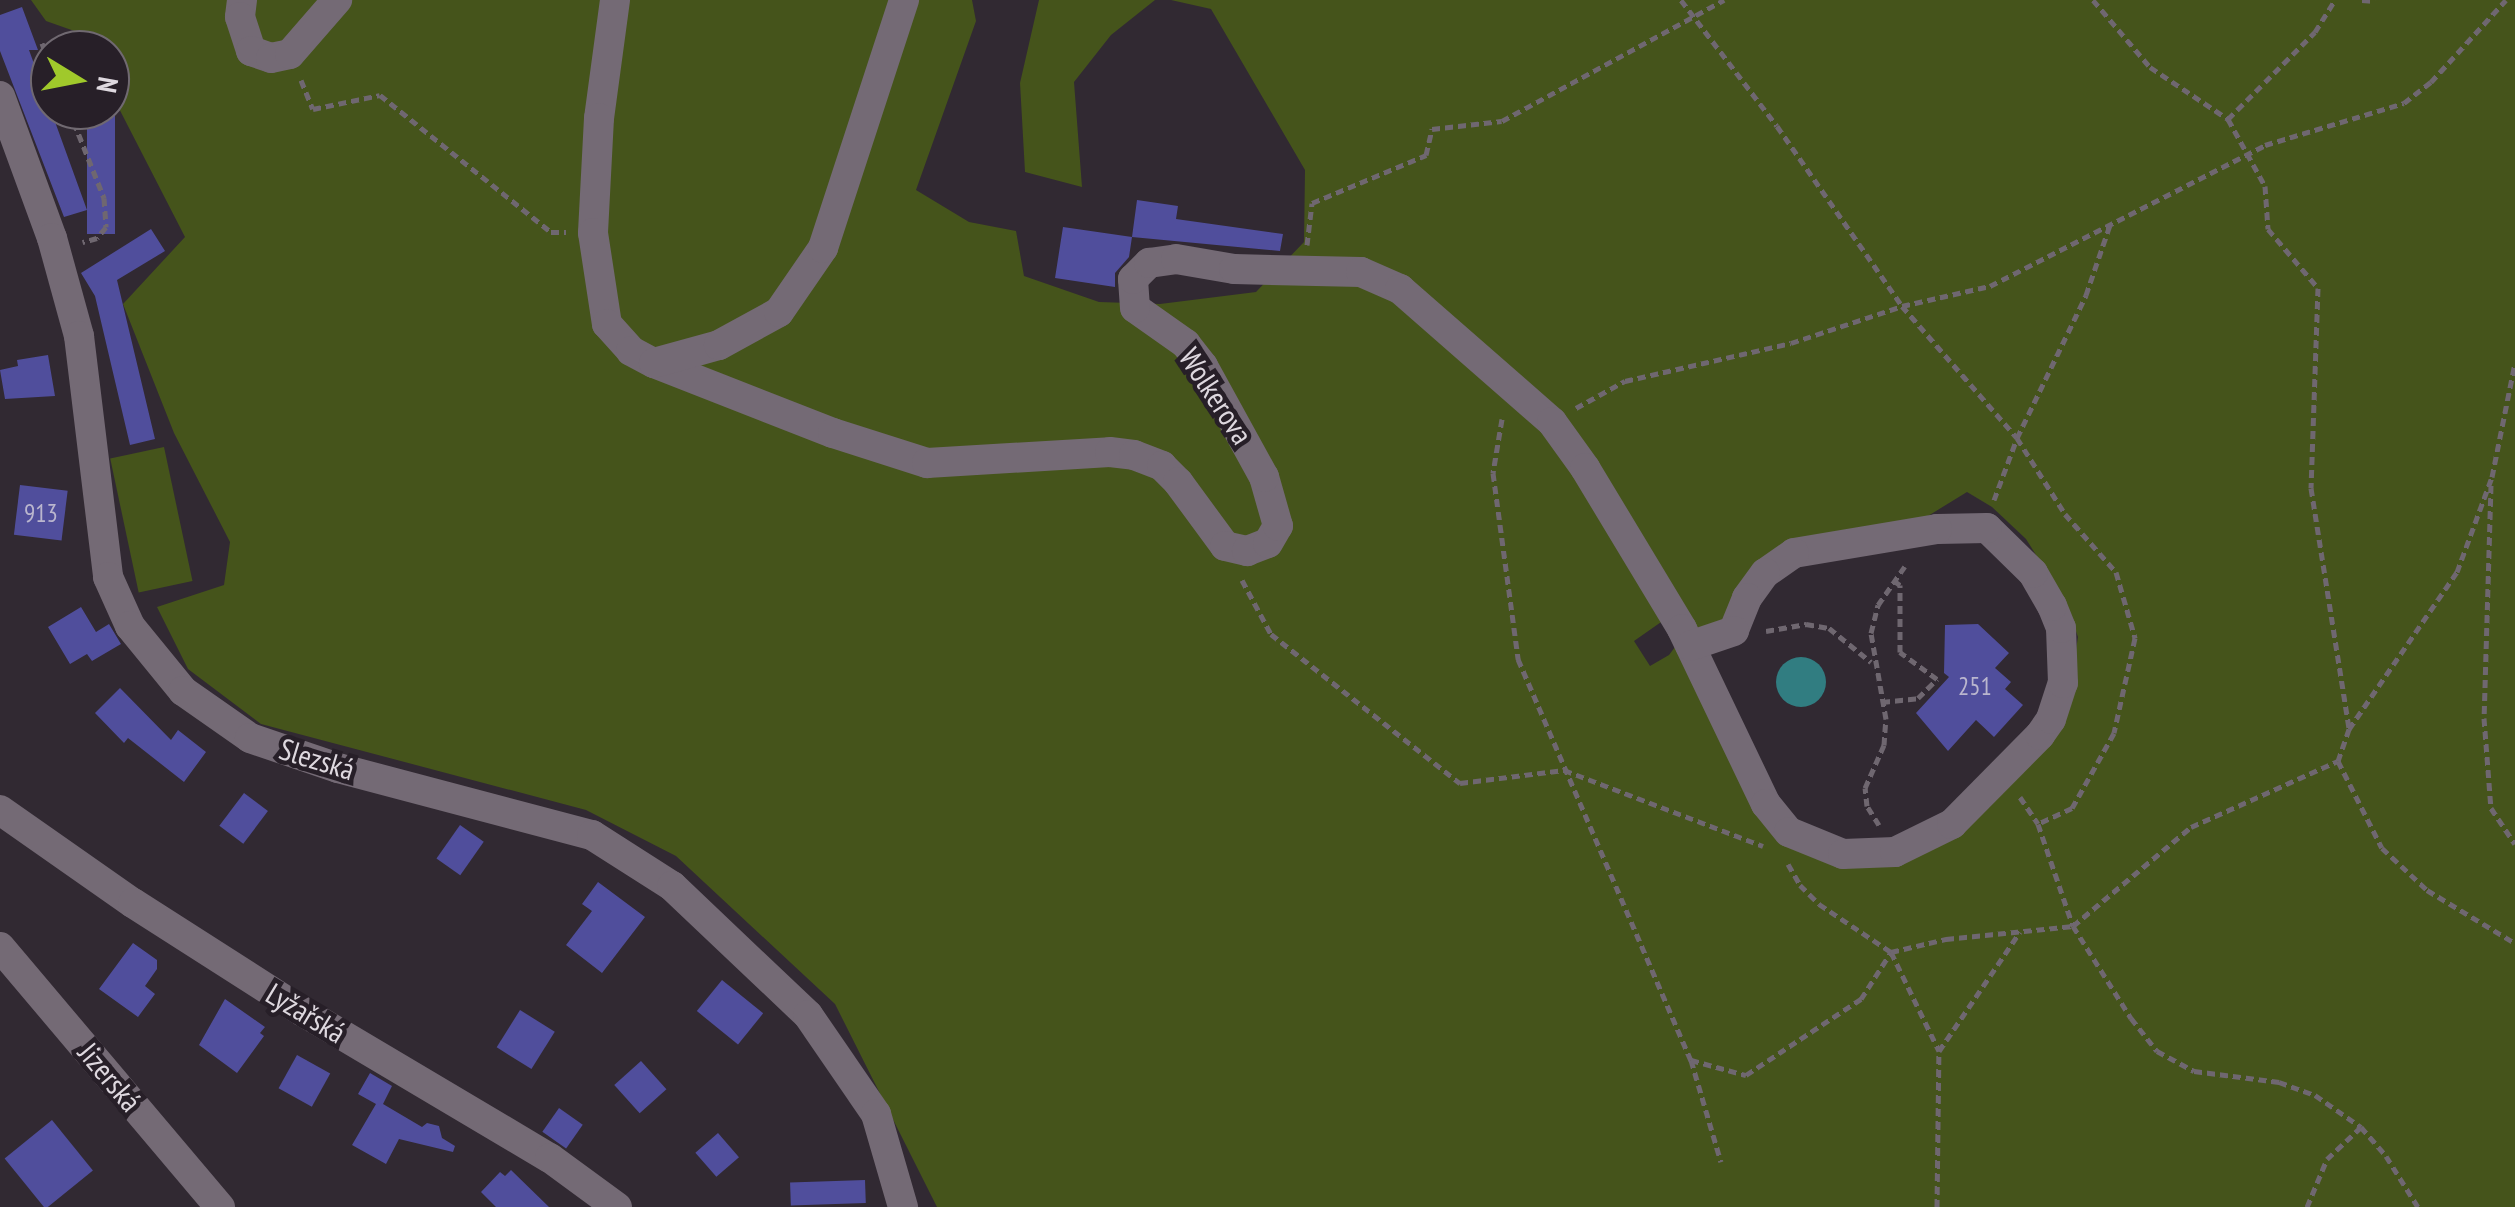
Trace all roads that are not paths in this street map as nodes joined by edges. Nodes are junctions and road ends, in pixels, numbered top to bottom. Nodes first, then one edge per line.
1 (242, 0) edge
2 (337, 0) edge
3 (615, 0) edge
4 (904, 0) edge
5 (0, 96) edge
6 (654, 363) junction
7 (1690, 646) junction
8 (0, 810) edge
9 (0, 947) edge
10 (220, 1207) edge
11 (617, 1207) edge
12 (903, 1207) edge

1 - 2 street
3 - 6 street
4 - 6 street
5 - 12 street, Slezská
6 - 7 street, Wolkerova
7 - 7 street, Wolkerova
8 - 11 street, Lyžařská
9 - 10 street, Jizerská

